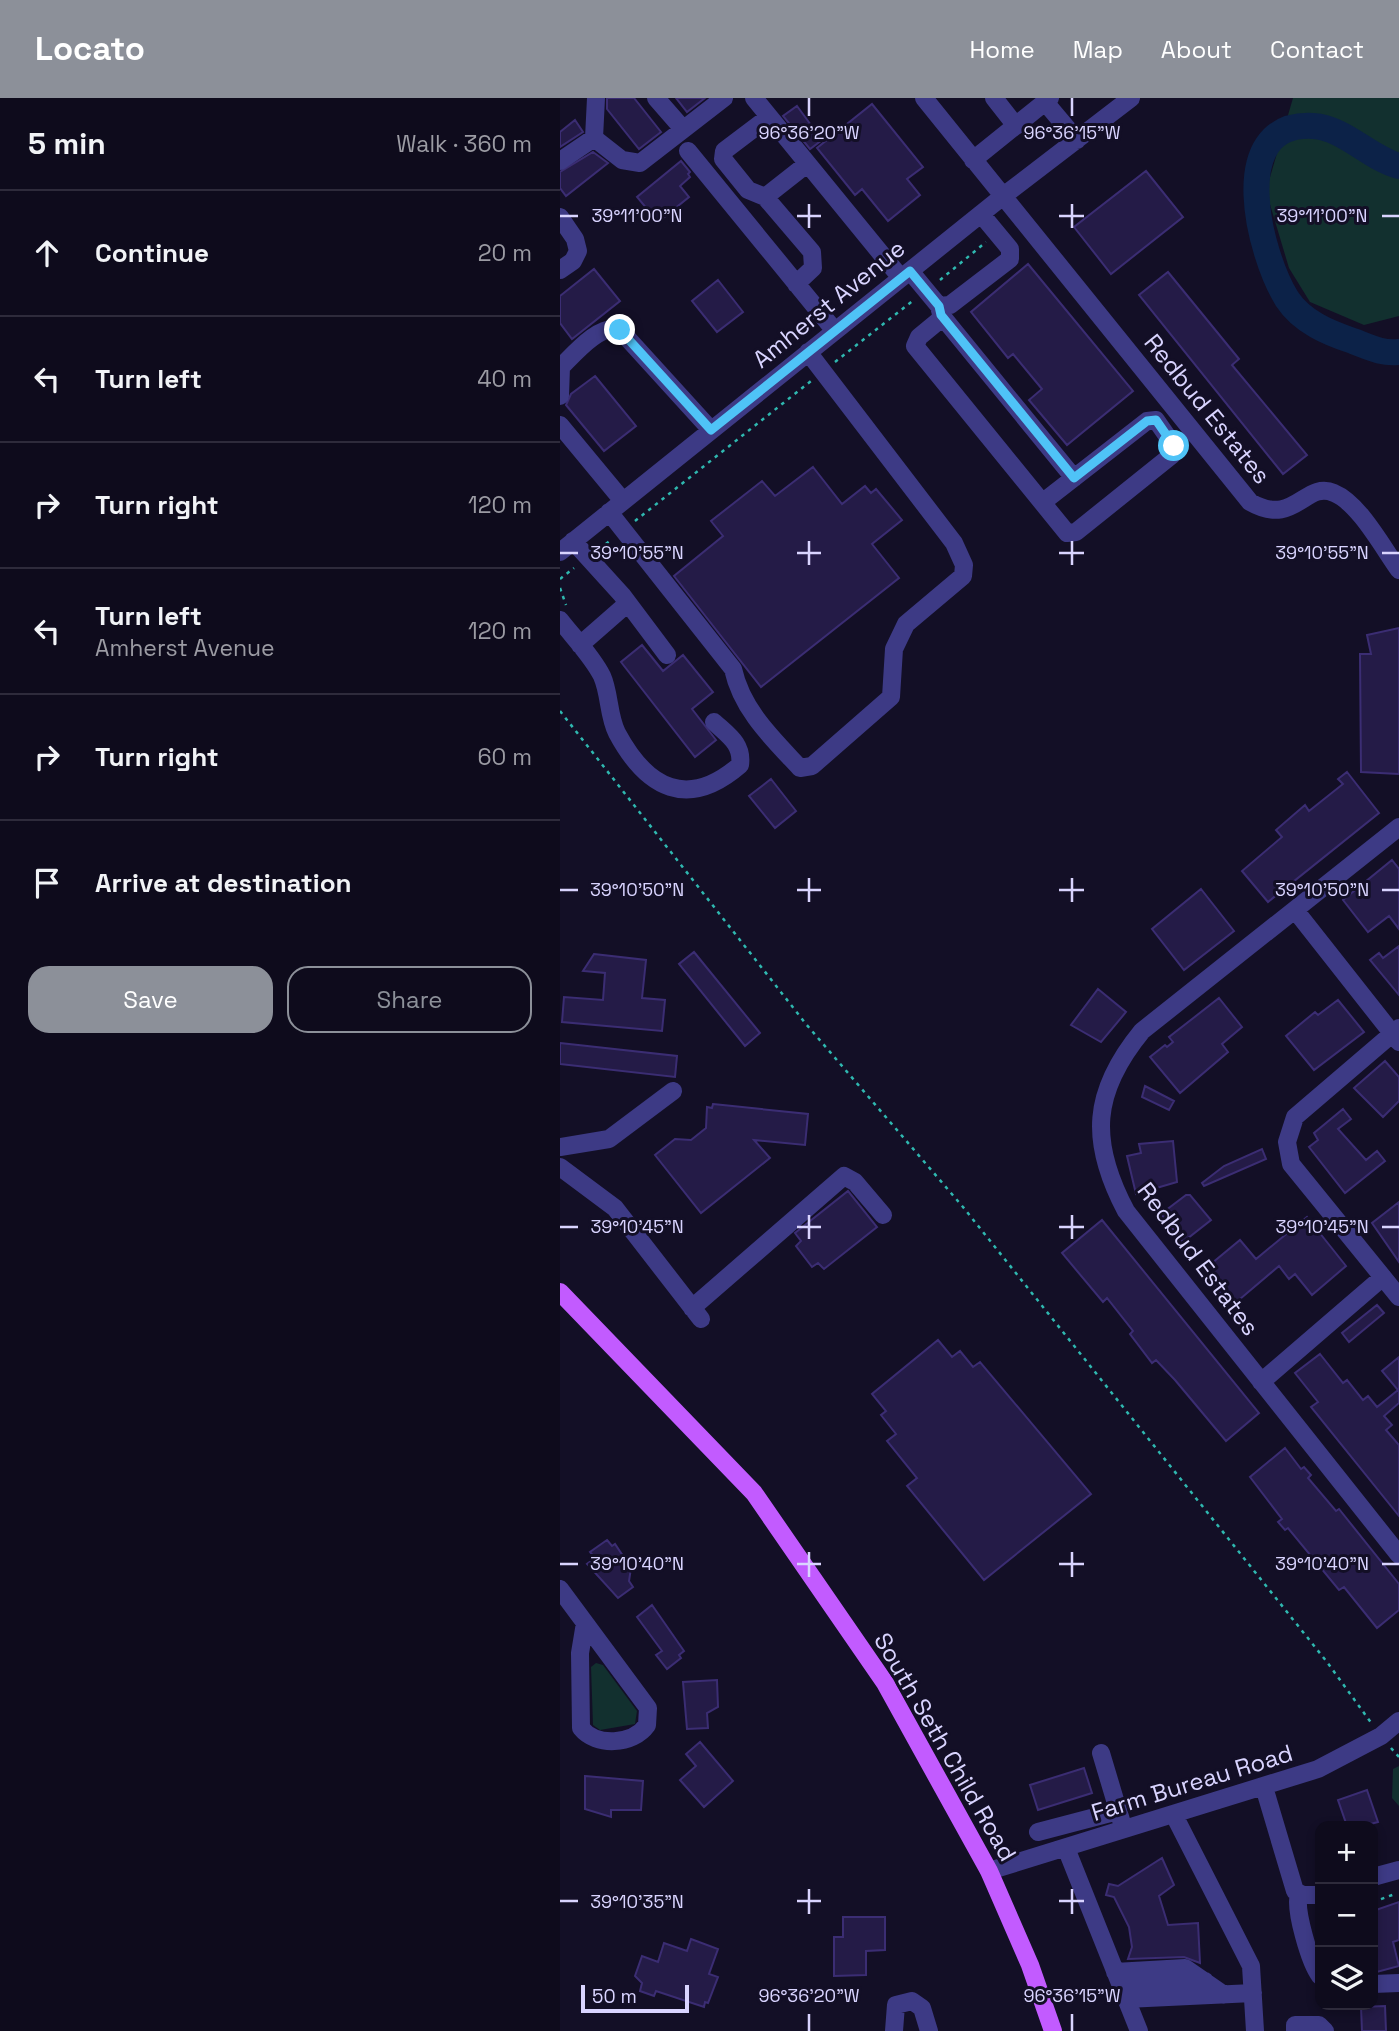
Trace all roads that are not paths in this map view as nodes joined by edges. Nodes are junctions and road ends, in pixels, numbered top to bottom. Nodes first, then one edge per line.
1 (596, 98) edge
2 (656, 98) edge
3 (723, 98) edge
4 (754, 98) edge
5 (924, 98) edge
6 (994, 98) edge
7 (1131, 98) edge
8 (1048, 100) edge
9 (769, 117) junction
10 (1016, 125) junction
11 (683, 129) junction
12 (594, 138) junction
13 (1077, 140) junction
14 (688, 152) dead end
15 (973, 160) junction
16 (560, 161) edge
17 (807, 164) junction
18 (765, 197) junction
19 (1002, 197) junction
20 (981, 214) junction
21 (560, 218) edge
22 (560, 270) edge
23 (905, 275) junction
24 (796, 284) junction
25 (940, 310) junction
26 (835, 331) junction
27 (808, 352) junction
28 (560, 396) edge
29 (560, 425) edge
30 (711, 430) junction
31 (1074, 478) junction
32 (1043, 502) junction
33 (616, 507) junction
34 (567, 546) edge
35 (1399, 570) edge
36 (628, 603) junction
37 (560, 620) edge
38 (580, 645) junction
39 (667, 655) dead end
40 (714, 722) dead end
41 (1399, 827) edge
42 (1295, 910) junction
43 (1397, 1035) edge
44 (673, 1091) dead end
45 (560, 1147) edge
46 (560, 1167) edge
47 (883, 1215) dead end
48 (1383, 1277) junction
49 (560, 1292) edge
50 (1399, 1297) edge
51 (1261, 1382) junction
52 (1399, 1555) edge
53 (560, 1589) edge
54 (585, 1623) junction
55 (1399, 1721) edge
56 (1101, 1753) dead end
57 (1264, 1787) junction
58 (1118, 1811) junction
59 (1174, 1815) junction
60 (1124, 1830) junction
61 (1038, 1832) dead end
62 (1066, 1848) junction
63 (1399, 1870) edge
64 (989, 1871) junction
65 (1378, 1876) edge
66 (1299, 1894) junction
67 (1315, 1895) edge
68 (1315, 1967) edge
69 (1399, 1983) edge
70 (1120, 1984) junction
71 (1378, 1984) edge
72 (1253, 1993) junction
73 (1224, 1995) junction
74 (894, 2031) edge
75 (929, 2031) edge
76 (1053, 2031) edge
77 (1139, 2031) edge
78 (1255, 2031) edge
79 (1295, 2031) edge
80 (1325, 2031) edge

1 - 12 street
2 - 11 street
3 - 11 street
4 - 9 street
5 - 15 street, Redbud Estates
6 - 10 street
7 - 13 street, Amherst Avenue
8 - 10 street
8 - 13 street
9 - 17 street
9 - 18 street
10 - 15 street
11 - 12 street
12 - 16 street
13 - 19 street, Amherst Avenue
14 - 24 street
15 - 19 street, Redbud Estates
17 - 18 street
17 - 23 street
18 - 24 street
19 - 20 street, Amherst Avenue
19 - 35 street, Redbud Estates
20 - 23 street, Amherst Avenue
20 - 25 street
21 - 22 street
23 - 25 street
23 - 26 street, Amherst Avenue
24 - 26 street
25 - 31 street
25 - 32 street
26 - 27 street, Amherst Avenue
27 - 30 street, Amherst Avenue
27 - 33 street
28 - 30 street
29 - 33 street
30 - 33 street, Amherst Avenue
31 - 32 street
31 - 32 street
33 - 34 street, Amherst Avenue
34 - 36 street
36 - 38 street
36 - 39 street
37 - 38 street
38 - 40 street
41 - 42 street, Redbud Estates
42 - 43 street
42 - 51 street, Redbud Estates
43 - 48 street
44 - 45 street
46 - 47 street
48 - 50 street
48 - 51 street
49 - 64 main road, South Seth Child Road
51 - 52 street, Redbud Estates
53 - 54 street
54 - 54 street
55 - 57 street, Farm Bureau Road
56 - 58 street
57 - 59 street, Farm Bureau Road
57 - 66 street
58 - 60 street
58 - 61 street
59 - 60 street, Farm Bureau Road
59 - 72 street
60 - 62 street, Farm Bureau Road
62 - 64 street, Farm Bureau Road
62 - 70 street
63 - 65 street
64 - 76 main road, South Seth Child Road
66 - 67 street
66 - 68 street
69 - 71 street
70 - 73 street
70 - 73 street
70 - 77 street
72 - 73 street
72 - 78 street
74 - 75 street
79 - 80 street

